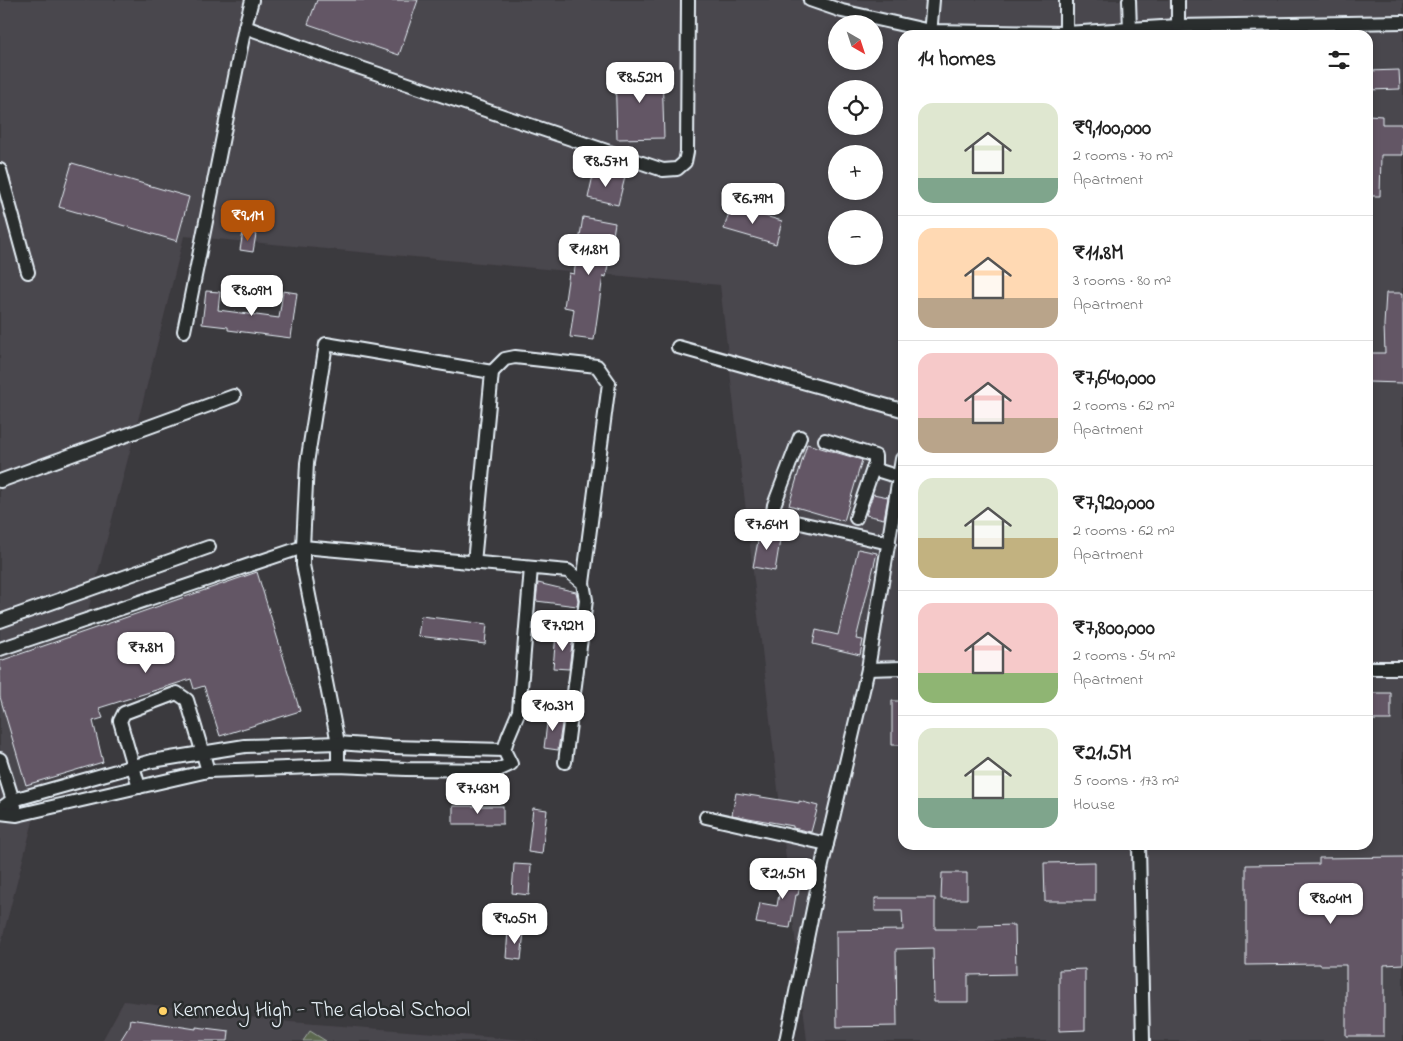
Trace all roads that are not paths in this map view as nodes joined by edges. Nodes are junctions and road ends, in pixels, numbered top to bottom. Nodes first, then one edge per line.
1 (252, 0) edge
2 (688, 0) edge
3 (810, 0) edge
4 (933, 0) edge
5 (1066, 0) edge
6 (1129, 0) edge
7 (1178, 0) edge
8 (1403, 22) edge
9 (1178, 26) junction
10 (244, 27) junction
11 (918, 30) edge
12 (930, 30) edge
13 (1066, 30) edge
14 (1131, 30) edge
15 (1147, 30) edge
16 (0, 170) edge
17 (28, 272) dead end
18 (184, 331) dead end
19 (678, 347) dead end
20 (492, 372) junction
21 (234, 396) dead end
22 (898, 409) edge
23 (800, 437) dead end
24 (825, 440) dead end
25 (873, 469) junction
26 (898, 476) edge
27 (0, 481) edge
28 (898, 489) edge
29 (856, 518) dead end
30 (889, 543) junction
31 (209, 547) dead end
32 (303, 547) junction
33 (474, 563) junction
34 (531, 568) junction
35 (583, 583) junction
36 (0, 621) edge
37 (0, 650) edge
38 (898, 668) edge
39 (1373, 668) edge
40 (1403, 668) edge
41 (868, 669) junction
42 (338, 743) junction
43 (504, 750) junction
44 (203, 753) junction
45 (0, 759) edge
46 (565, 762) dead end
47 (338, 766) junction
48 (133, 767) junction
49 (208, 771) junction
50 (140, 787) junction
51 (13, 800) junction
52 (0, 811) edge
53 (17, 815) junction
54 (706, 818) dead end
55 (827, 844) junction
56 (1139, 850) edge
57 (786, 1041) edge
58 (1143, 1041) edge

1 - 10 street
2 - 10 street
3 - 11 street
4 - 12 street
5 - 13 street
6 - 14 street
7 - 9 street
8 - 9 street
9 - 15 street
10 - 18 street
16 - 17 street
19 - 22 street
20 - 32 street
20 - 33 street
20 - 35 street
21 - 27 street
23 - 30 street
24 - 25 street
25 - 26 street
25 - 29 street
28 - 30 street
30 - 41 street
31 - 36 street
32 - 33 street
32 - 37 street
32 - 42 street
33 - 34 street
34 - 35 street
34 - 43 street
35 - 46 street
38 - 41 street
39 - 40 street
41 - 55 street
42 - 43 street
42 - 44 street
42 - 47 street
43 - 47 street
44 - 48 street
44 - 48 street
44 - 49 street
45 - 51 street
47 - 49 street
48 - 50 street
48 - 51 street
49 - 50 street
50 - 53 street
51 - 52 street
51 - 53 street
52 - 53 street
54 - 55 street
55 - 57 street
56 - 58 street

